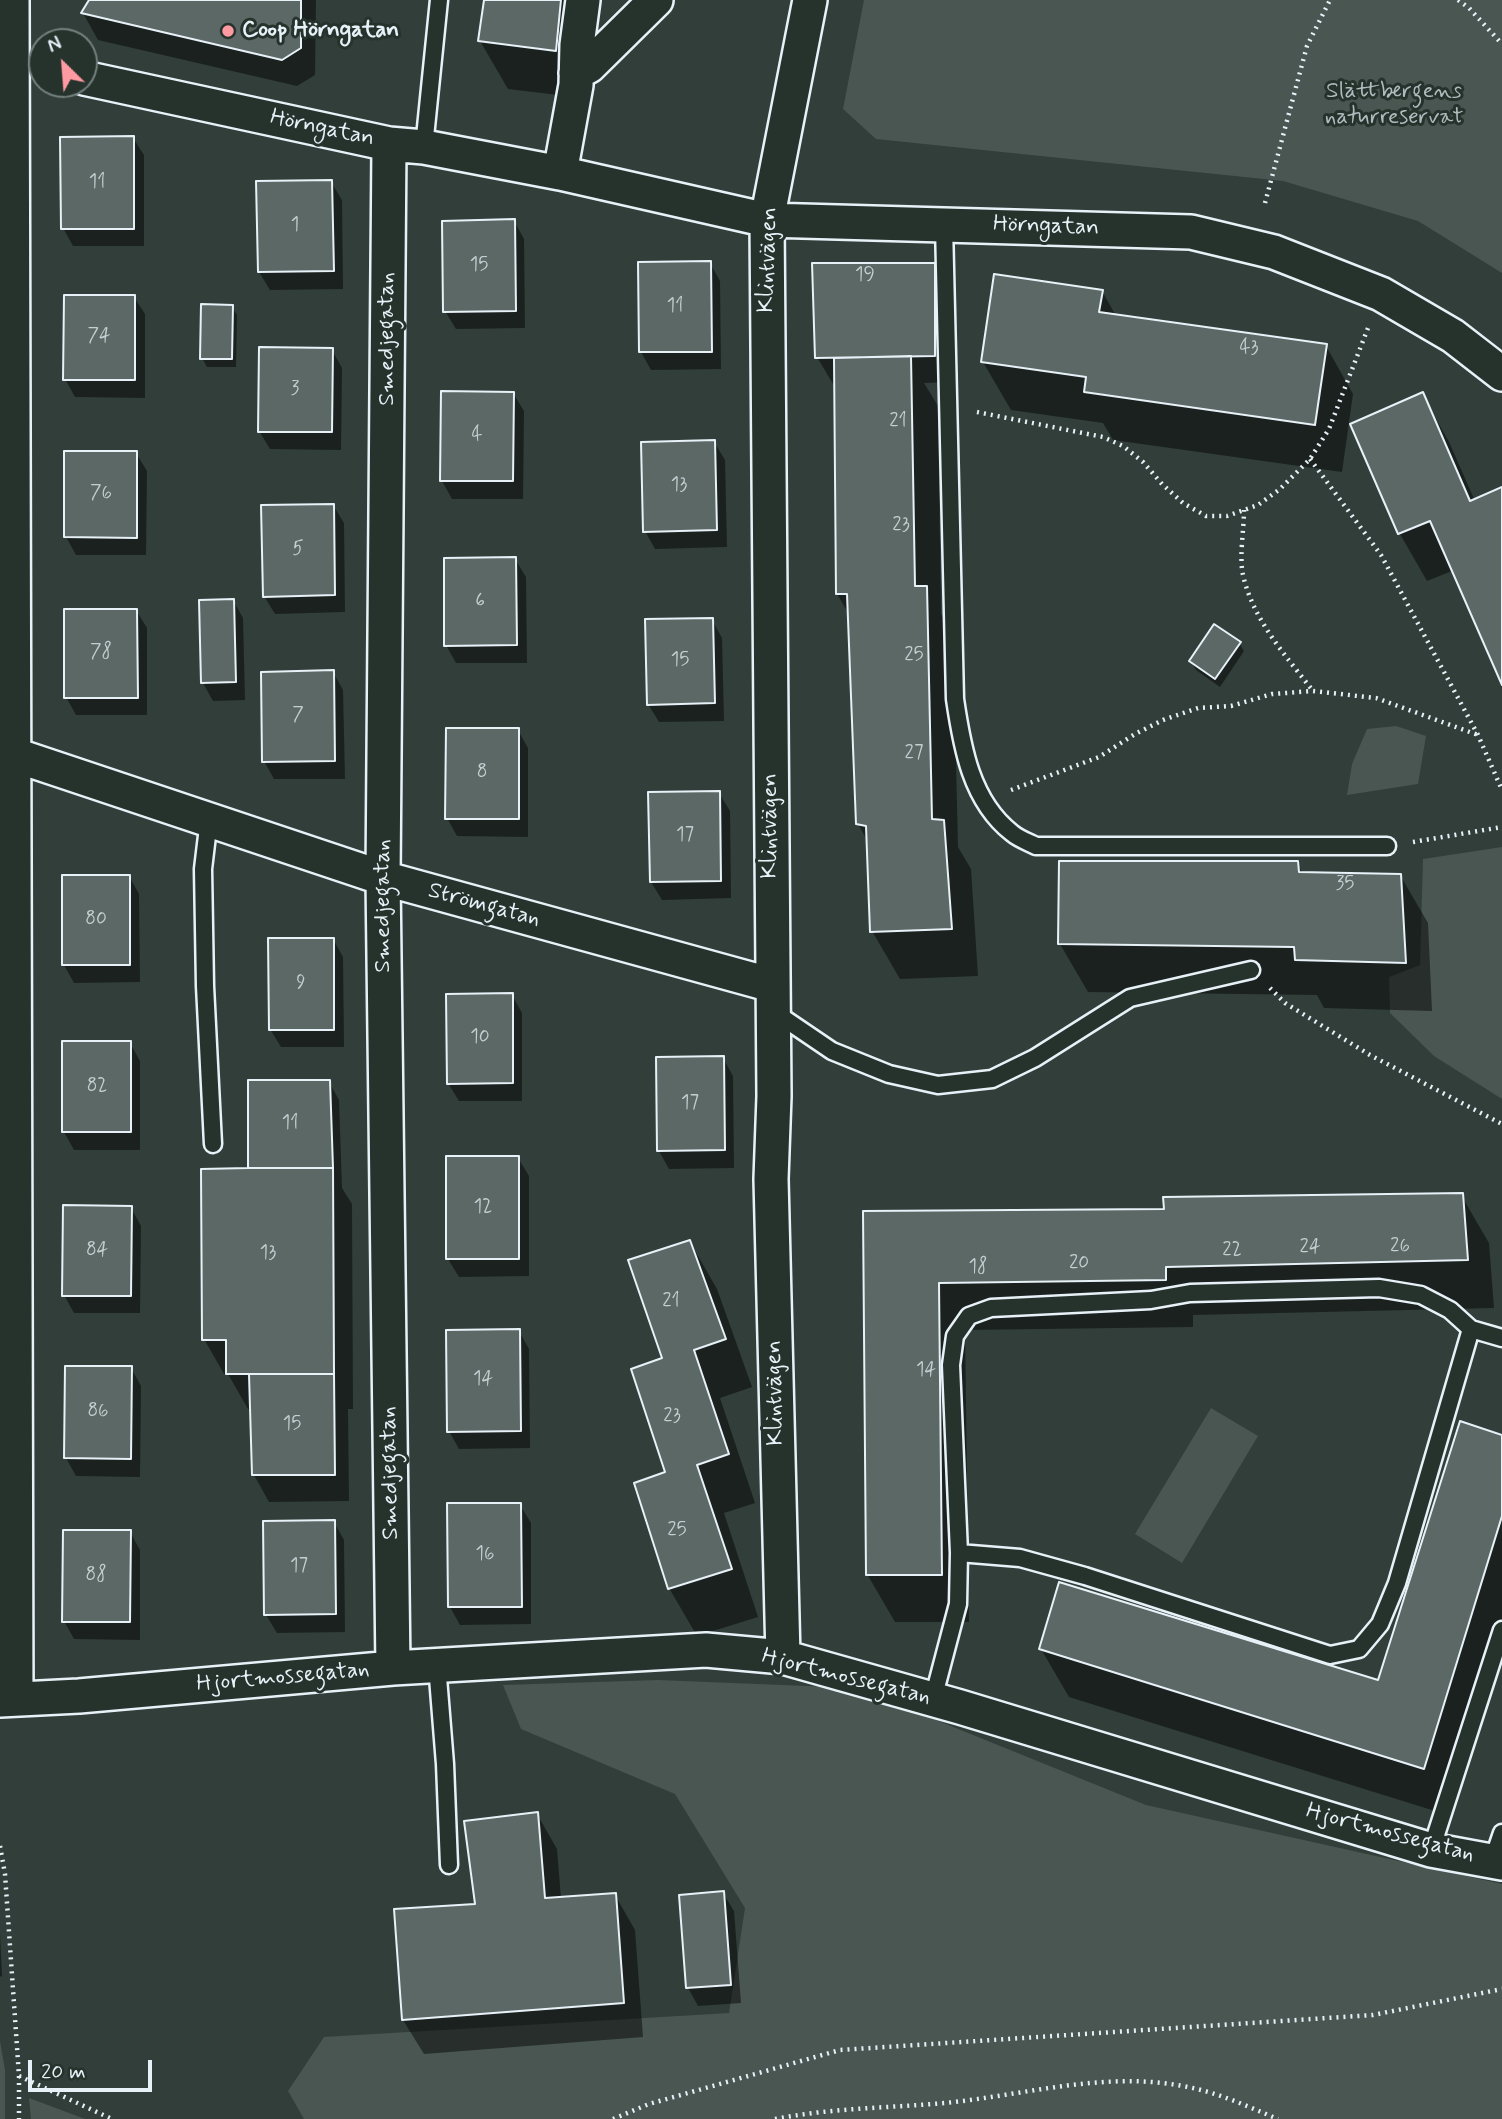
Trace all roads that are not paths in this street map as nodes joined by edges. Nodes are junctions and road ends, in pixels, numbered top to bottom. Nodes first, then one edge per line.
1 (12, 0) edge
2 (439, 0) edge
3 (583, 0) edge
4 (656, 0) edge
5 (810, 0) edge
6 (18, 65) edge
7 (576, 73) junction
8 (98, 81) edge
9 (389, 144) junction
10 (424, 147) junction
11 (560, 173) junction
12 (767, 220) junction
13 (944, 225) junction
14 (1502, 374) edge
15 (8, 752) edge
16 (209, 819) junction
17 (1387, 846) road end
18 (383, 878) junction
19 (1251, 970) road end
20 (772, 998) junction
21 (213, 1144) dead end
22 (1471, 1329) junction
23 (1502, 1338) edge
24 (959, 1553) junction
25 (1502, 1630) edge
26 (783, 1657) junction
27 (438, 1665) junction
28 (393, 1668) junction
29 (8, 1699) edge
30 (933, 1699) junction
31 (1431, 1850) junction
32 (1499, 1853) edge
33 (449, 1865) dead end

1 - 6 street
2 - 10 lane
3 - 7 street
4 - 7 street
5 - 12 street, Klintvägen
6 - 15 street
7 - 11 street
8 - 9 street, Hörngatan
9 - 10 street, Hörngatan
9 - 18 street, Smedjegatan
10 - 11 street, Hörngatan
11 - 12 street, Hörngatan
12 - 13 street, Hörngatan
12 - 20 street, Klintvägen
13 - 14 street, Hörngatan
13 - 17 lane
15 - 16 street, Strömgatan
15 - 29 street
16 - 18 street, Strömgatan
16 - 21 lane
18 - 20 street, Strömgatan
18 - 28 street, Smedjegatan
19 - 20 lane
20 - 26 street, Klintvägen
22 - 23 lane
22 - 24 lane
22 - 24 lane
24 - 30 lane
25 - 31 lane
26 - 27 street, Hjortmossegatan
26 - 30 street, Hjortmossegatan
27 - 28 street, Hjortmossegatan
27 - 33 lane
28 - 29 street, Hjortmossegatan
30 - 31 street, Hjortmossegatan
31 - 32 street, Hjortmossegatan

